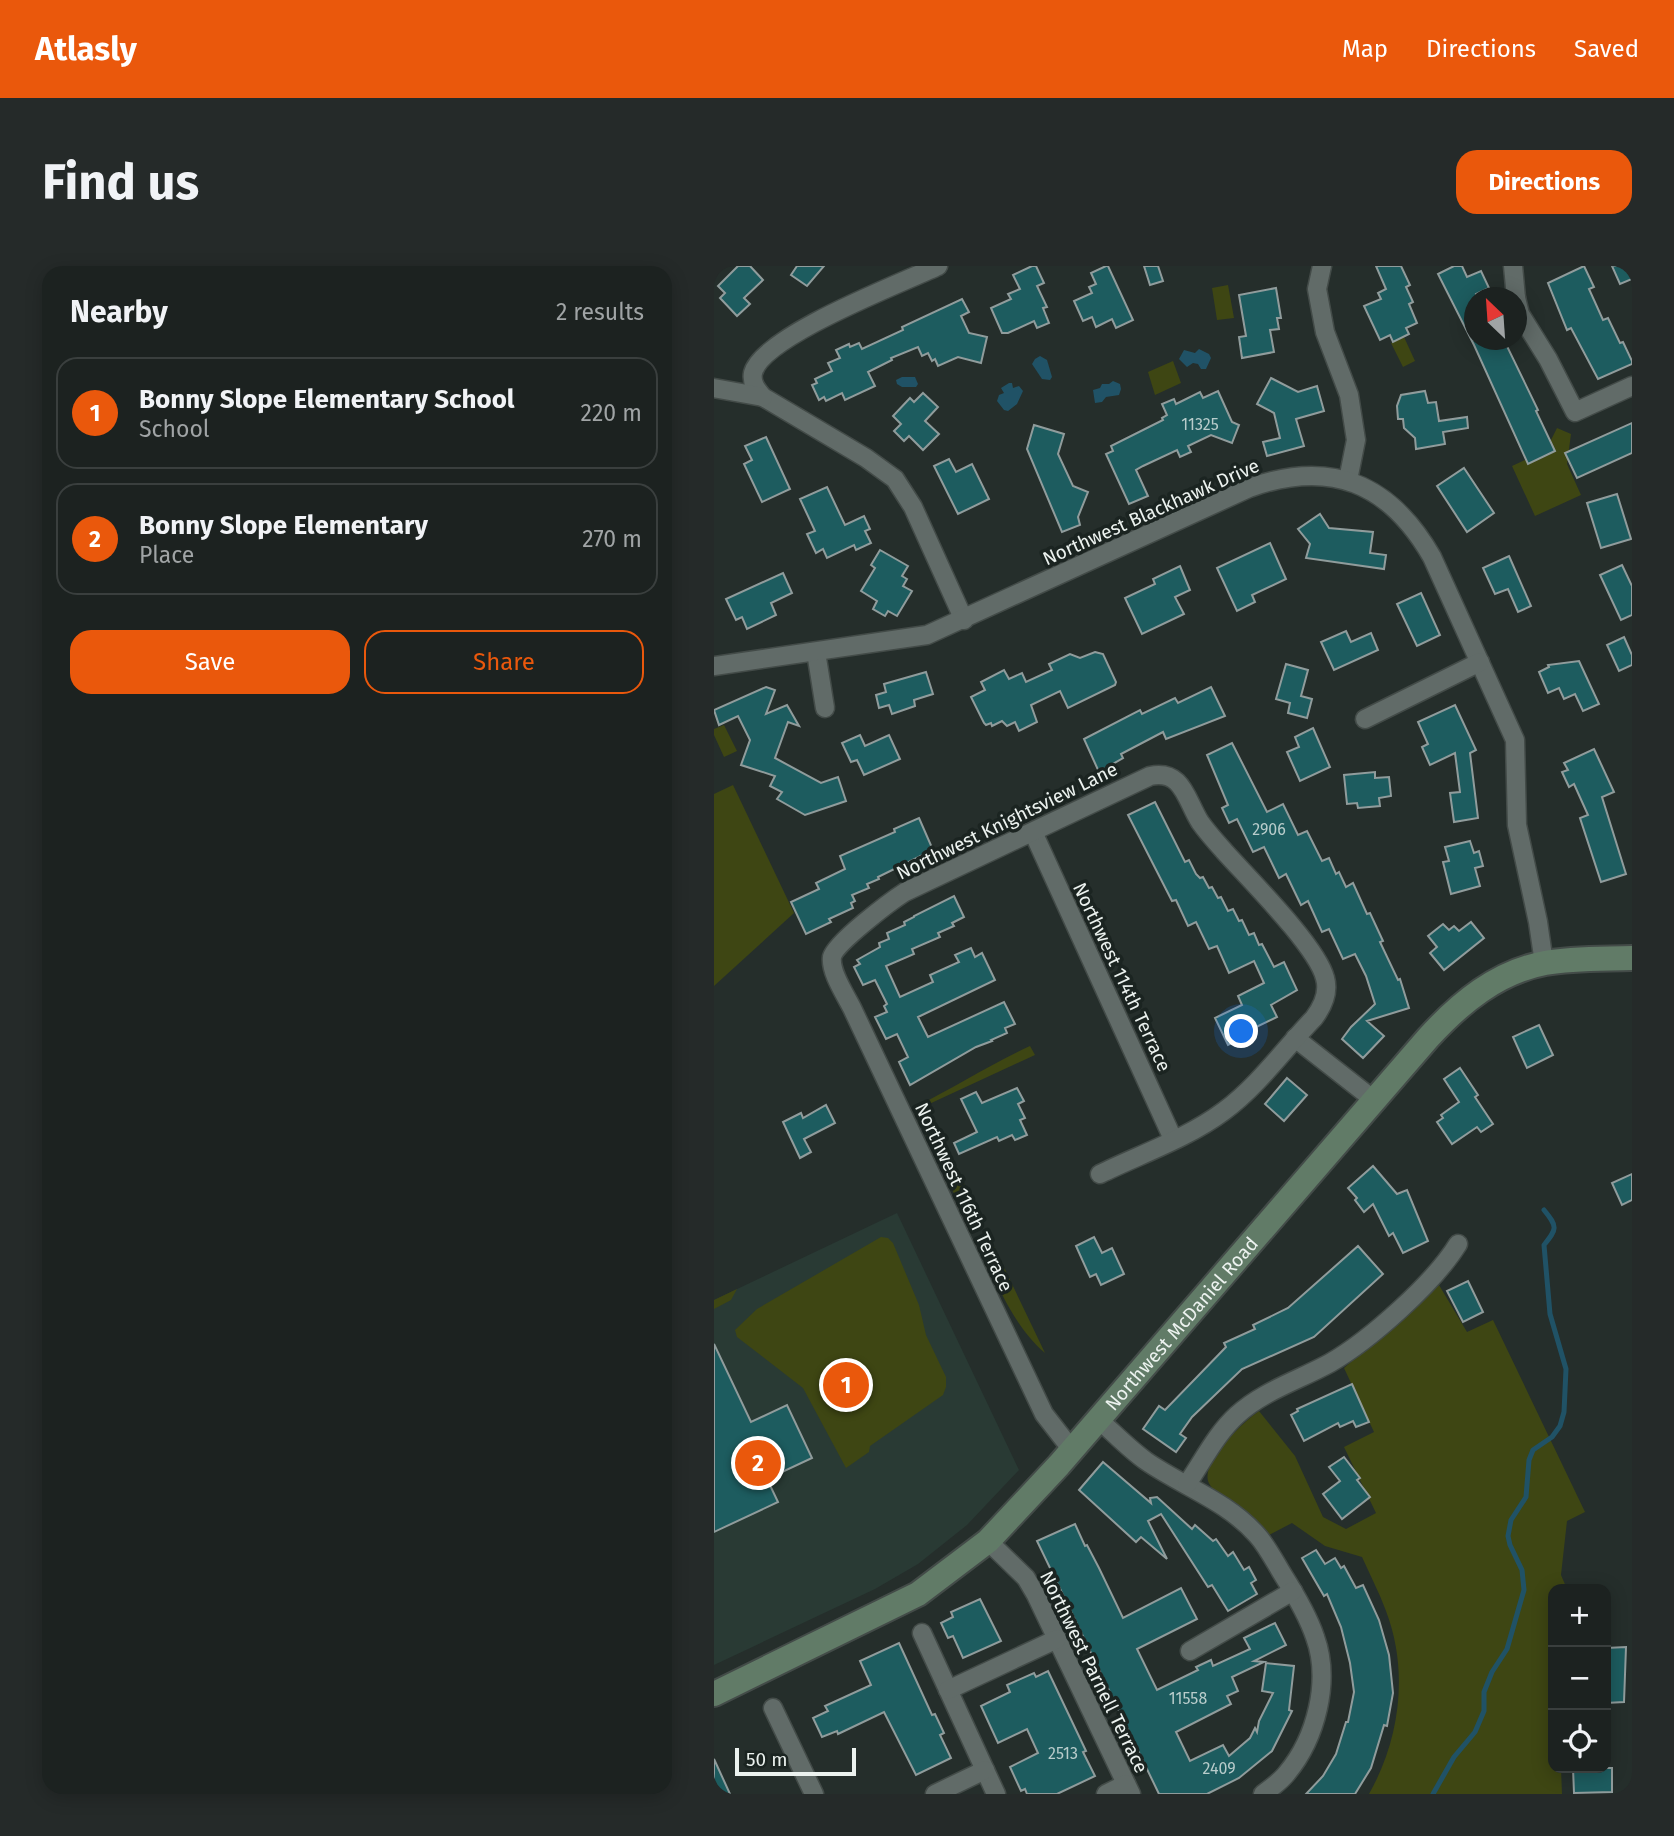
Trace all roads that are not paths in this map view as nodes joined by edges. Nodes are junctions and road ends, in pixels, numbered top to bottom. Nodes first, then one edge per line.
1 (939, 266) edge
2 (1322, 266) edge
3 (1513, 266) edge
4 (1515, 287) edge
5 (1527, 325) edge
6 (1632, 386) edge
7 (714, 388) edge
8 (763, 397) junction
9 (1348, 480) junction
10 (964, 620) junction
11 (816, 652) junction
12 (1480, 662) junction
13 (714, 666) edge
14 (825, 708) dead end
15 (1365, 719) dead end
16 (1033, 832) junction
17 (833, 955) joint
18 (1632, 958) edge
19 (1544, 963) junction
20 (1295, 1038) junction
21 (1374, 1100) junction
22 (1174, 1139) junction
23 (1100, 1174) dead end
24 (1458, 1244) dead end
25 (1098, 1419) junction
26 (1072, 1450) junction
27 (1187, 1484) junction
28 (988, 1541) junction
29 (1293, 1591) junction
30 (922, 1633) dead end
31 (1057, 1639) junction
32 (1190, 1651) dead end
33 (948, 1690) junction
34 (714, 1694) edge
35 (774, 1708) dead end
36 (985, 1770) junction
37 (1129, 1789) edge
38 (814, 1794) edge
39 (935, 1794) edge
40 (996, 1794) edge
41 (1106, 1794) edge
42 (1263, 1794) edge

1 - 8 street
2 - 9 street
3 - 4 street
5 - 6 street
7 - 8 street
8 - 10 street
9 - 10 street, Northwest Blackhawk Drive
9 - 12 street, Northwest Blackhawk Drive
10 - 11 street, Northwest Blackhawk Drive
11 - 13 street, Northwest Blackhawk Drive
11 - 14 street
12 - 15 street
12 - 19 street, Northwest Blackhawk Drive
16 - 17 street, Northwest Knightsview Lane
16 - 20 street, Northwest Knightsview Lane
16 - 22 street, Northwest 114th Terrace
17 - 26 street, Northwest 116th Terrace
18 - 19 street, Northwest McDaniel Road
19 - 21 street, Northwest McDaniel Road
20 - 21 street
20 - 22 street
21 - 25 street, Northwest McDaniel Road
22 - 23 street
24 - 27 street
25 - 26 street, Northwest McDaniel Road
25 - 27 street
26 - 28 street, Northwest McDaniel Road
27 - 29 street
28 - 31 street, Northwest Parnell Terrace
28 - 34 street, Northwest McDaniel Road
29 - 32 street
29 - 42 street
30 - 33 street
31 - 33 street
31 - 37 street, Northwest Parnell Terrace
33 - 36 street
35 - 38 street
36 - 39 street
36 - 40 street
37 - 41 street

